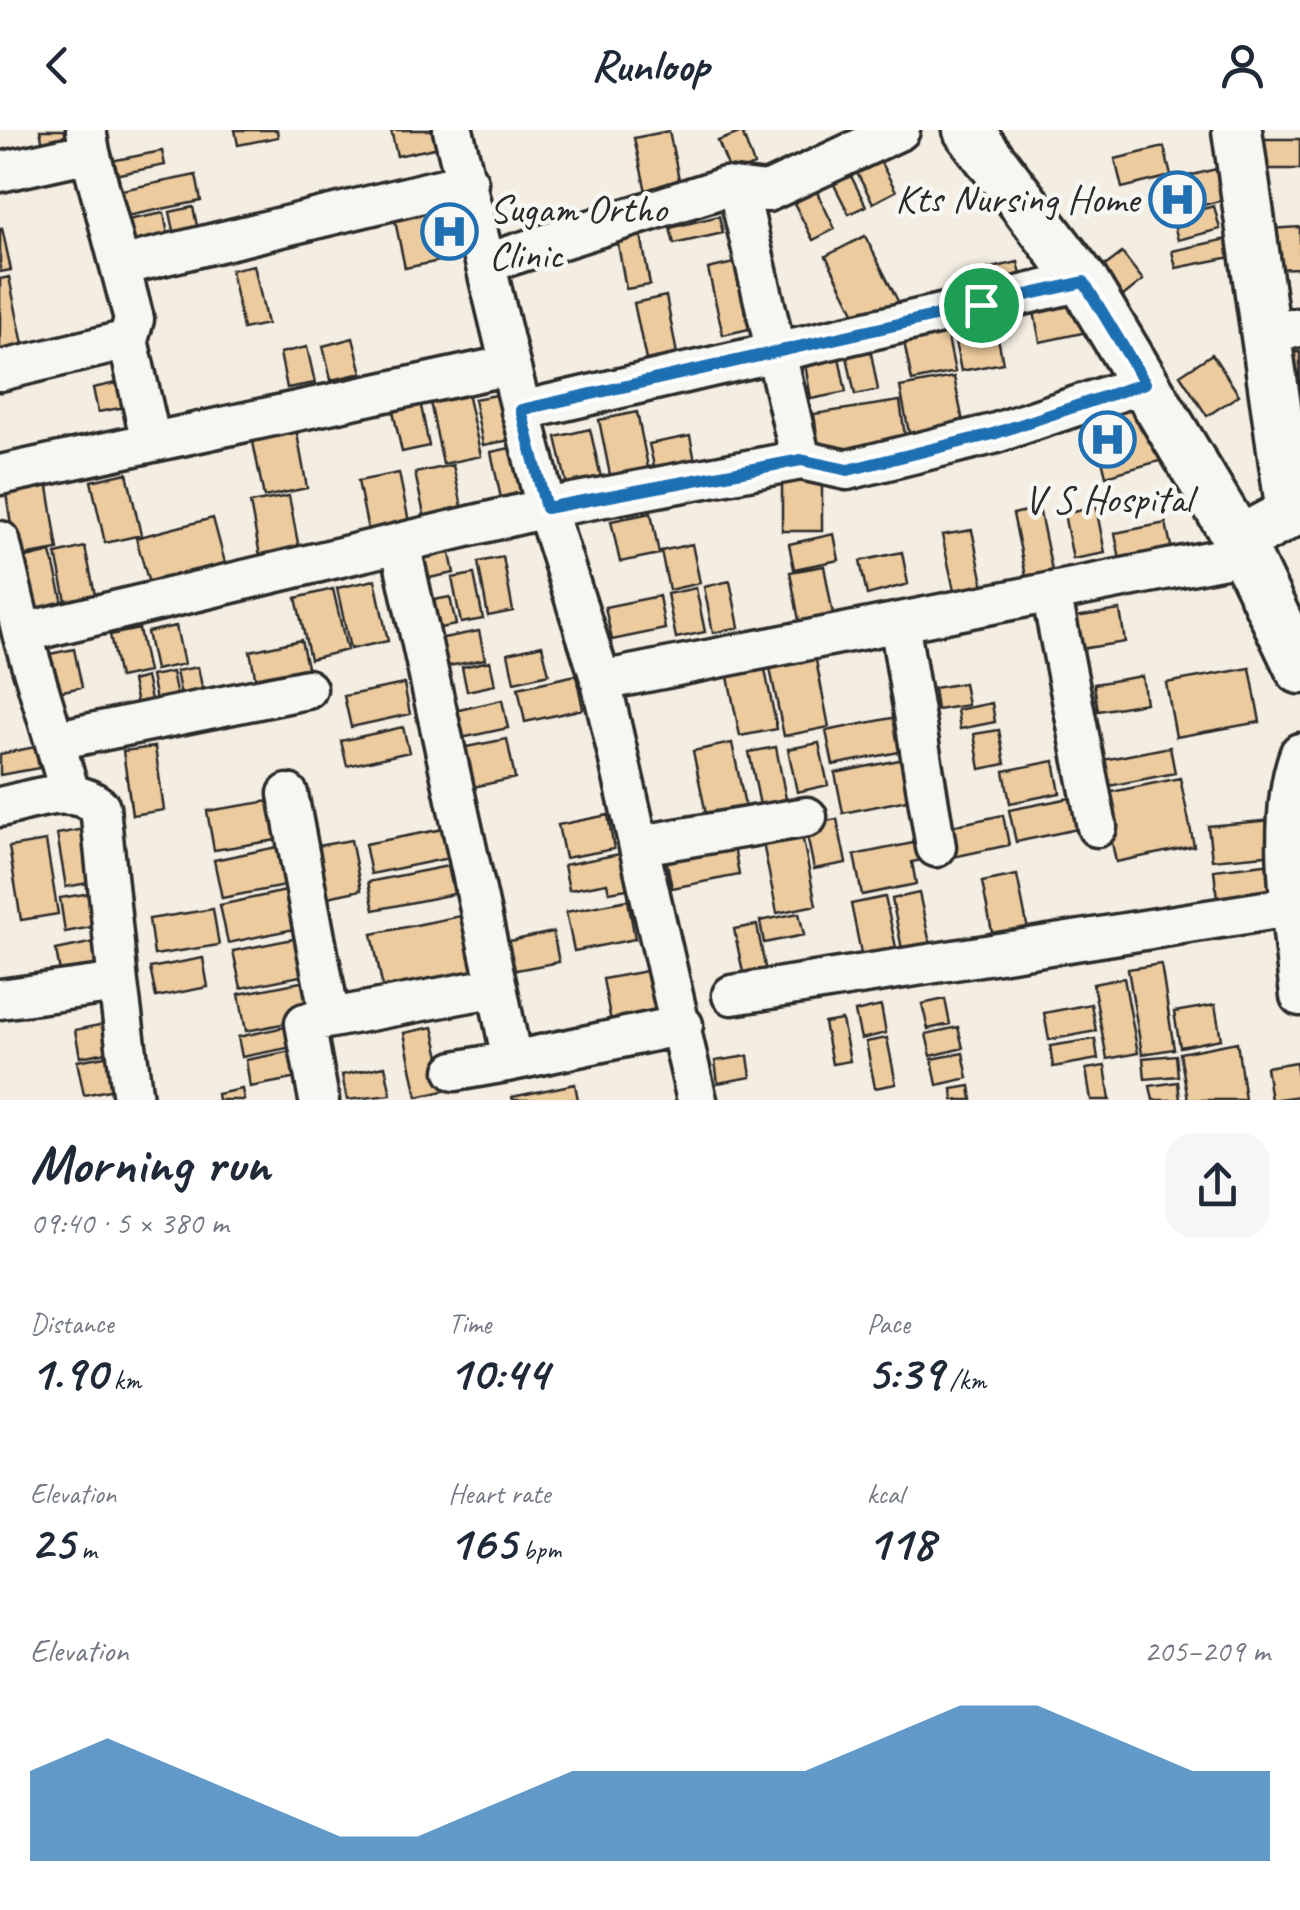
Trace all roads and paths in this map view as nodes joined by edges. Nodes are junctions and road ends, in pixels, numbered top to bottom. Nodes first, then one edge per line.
1 (453, 130) edge
2 (900, 130) edge
3 (968, 130) edge
4 (1237, 130) edge
5 (88, 141) edge
6 (0, 172) edge
7 (468, 182) junction
8 (738, 188) junction
9 (487, 263) junction
10 (120, 266) junction
11 (1084, 282) junction
12 (1282, 329) edge
13 (128, 340) junction
14 (776, 352) junction
15 (510, 365) junction
16 (0, 371) edge
17 (1145, 383) junction
18 (521, 410) junction
19 (151, 442) junction
20 (801, 460) junction
21 (0, 475) edge
22 (546, 508) junction
23 (1296, 512) edge
24 (0, 541) edge
25 (400, 543) junction
26 (1242, 547) junction
27 (1051, 592) junction
28 (899, 622) junction
29 (22, 633) junction
30 (1300, 670) edge
31 (601, 681) junction
32 (307, 689) dead end
33 (57, 740) junction
34 (1300, 753) edge
35 (70, 792) junction
36 (288, 794) dead end
37 (0, 807) edge
38 (806, 817) dead end
39 (1098, 827) dead end
40 (641, 845) junction
41 (936, 847) dead end
42 (1290, 907) junction
43 (118, 984) junction
44 (498, 987) junction
45 (732, 994) dead end
46 (1300, 994) edge
47 (0, 999) edge
48 (330, 1018) junction
49 (683, 1026) junction
50 (512, 1061) junction
51 (455, 1072) dead end
52 (133, 1100) edge
53 (320, 1100) edge
54 (697, 1100) edge

1 - 7 street
2 - 8 street
3 - 11 main road
4 - 12 main road
5 - 6 street
5 - 10 street
7 - 9 street
7 - 10 street
8 - 9 street
8 - 14 street
9 - 15 street
10 - 13 street
11 - 14 street
11 - 17 main road
12 - 23 main road
13 - 16 street
13 - 19 street
14 - 18 street
14 - 20 street
15 - 18 street
15 - 19 street
17 - 20 street
17 - 26 main road
18 - 22 street
19 - 21 street
20 - 22 street
22 - 25 street
22 - 31 street
23 - 26 main road
24 - 29 street
25 - 29 street
25 - 44 street
26 - 27 street
26 - 30 main road
27 - 28 street
27 - 39 street
28 - 31 street
28 - 41 street
29 - 33 street
31 - 40 street
32 - 33 street
33 - 35 street
34 - 42 street
35 - 37 street
35 - 43 street
36 - 48 street
38 - 40 street
40 - 49 street
42 - 45 street
42 - 46 street
43 - 47 street
43 - 52 street
44 - 48 street
44 - 50 street
48 - 53 street
49 - 50 street
49 - 54 street
50 - 51 street

